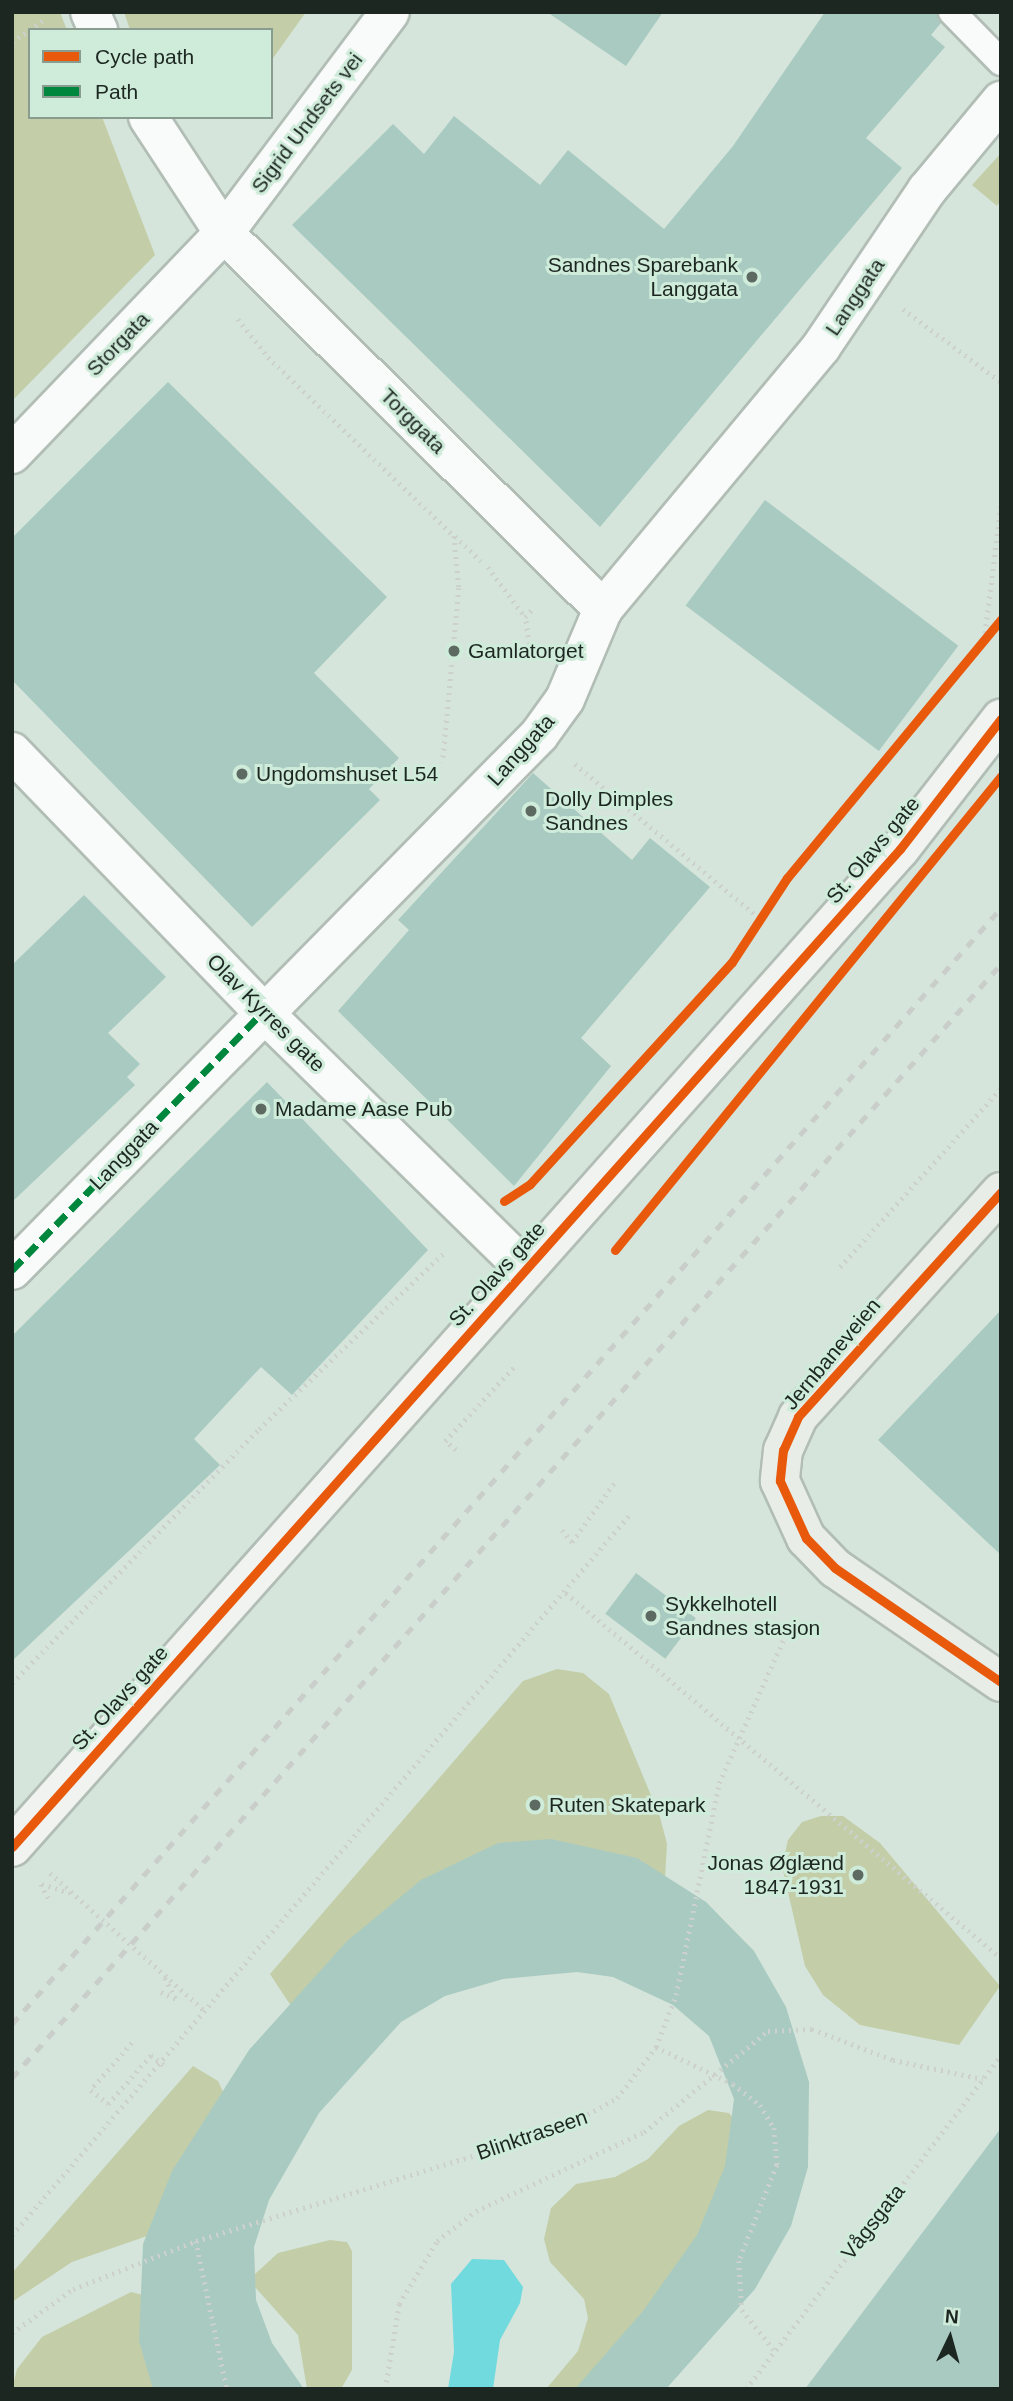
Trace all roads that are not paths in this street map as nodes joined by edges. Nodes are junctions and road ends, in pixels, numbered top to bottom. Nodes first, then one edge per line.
1 (90, 12) edge
2 (390, 12) edge
3 (952, 12) edge
4 (97, 28) edge
5 (1001, 62) edge
6 (1001, 101) edge
7 (149, 119) edge
8 (224, 233) junction
9 (12, 454) edge
10 (603, 609) junction
11 (1001, 719) edge
12 (12, 752) edge
13 (263, 1012) junction
14 (1001, 1192) edge
15 (525, 1269) junction
16 (12, 1270) edge
17 (1001, 1682) edge
18 (15, 1837) edge

1 - 4 street
2 - 8 street, Sigrid Undsets vei
3 - 5 lane
6 - 10 street, Langgata
7 - 8 street, Torggata
8 - 9 street, Storgata
8 - 10 street, Torggata
10 - 13 street, Langgata
11 - 15 street, St. Olavs gate
12 - 13 street, Olav Kyrres gate
13 - 15 street, Olav Kyrres gate
13 - 16 street, Langgata
14 - 17 main road, Jernbaneveien
15 - 18 street, St. Olavs gate

